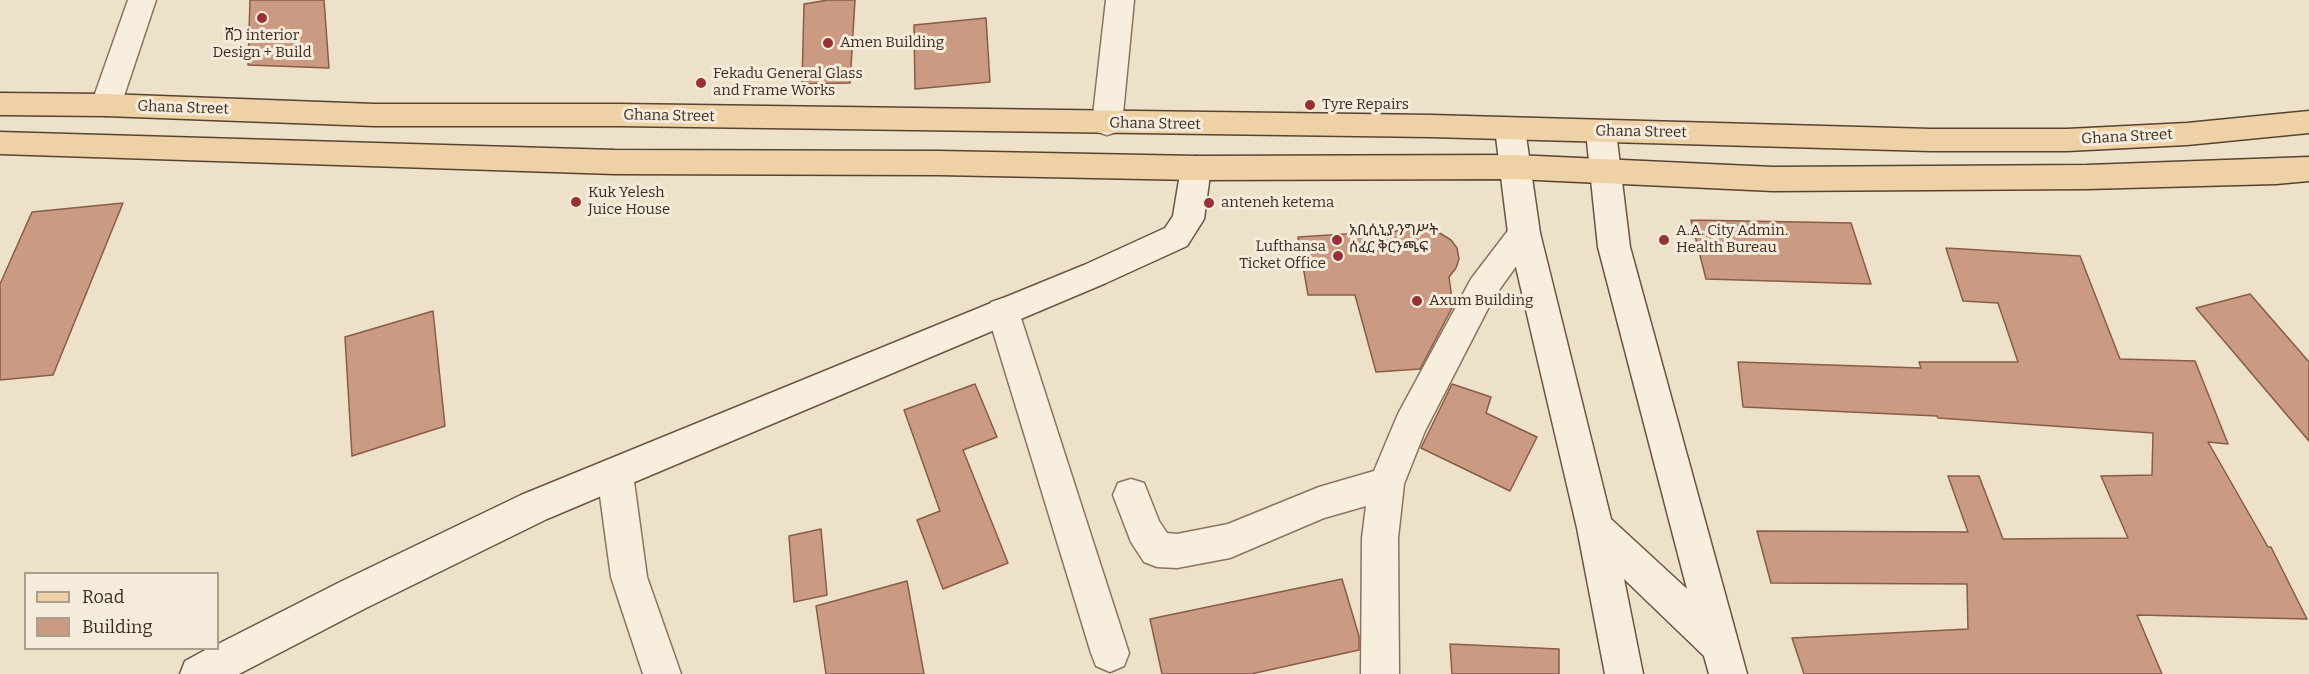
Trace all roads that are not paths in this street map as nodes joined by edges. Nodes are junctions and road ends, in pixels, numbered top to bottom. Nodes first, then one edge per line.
1 (142, 0) edge
2 (1120, 0) edge
3 (0, 104) edge
4 (106, 105) junction
5 (2309, 122) edge
6 (1107, 124) junction
7 (1510, 129) junction
8 (1601, 132) junction
9 (1758, 134) junction
10 (0, 143) edge
11 (1515, 167) junction
12 (1196, 168) junction
13 (2309, 169) edge
14 (1603, 171) junction
15 (1773, 179) junction
16 (1524, 233) junction
17 (1003, 312) junction
18 (615, 474) junction
19 (1386, 484) junction
20 (1131, 495) dead end
21 (1595, 528) junction
22 (1110, 653) dead end
23 (1725, 660) edge
24 (199, 674) edge
25 (662, 674) edge
26 (1380, 674) edge
27 (1624, 674) edge

1 - 4 street
2 - 6 street
3 - 4 main road, Ghana Street
4 - 6 main road, Ghana Street
5 - 9 main road, Ghana Street
6 - 7 main road, Ghana Street
7 - 8 main road, Ghana Street
7 - 11 street
8 - 9 main road, Ghana Street
8 - 14 street
9 - 15 main road
10 - 12 main road
11 - 12 main road
11 - 14 main road
11 - 16 street
12 - 17 street
13 - 15 main road
14 - 15 main road
14 - 23 street
16 - 19 street
16 - 21 street
17 - 18 street
17 - 22 street
18 - 24 street
18 - 25 street
19 - 20 street
19 - 26 street
21 - 23 street
21 - 27 street

